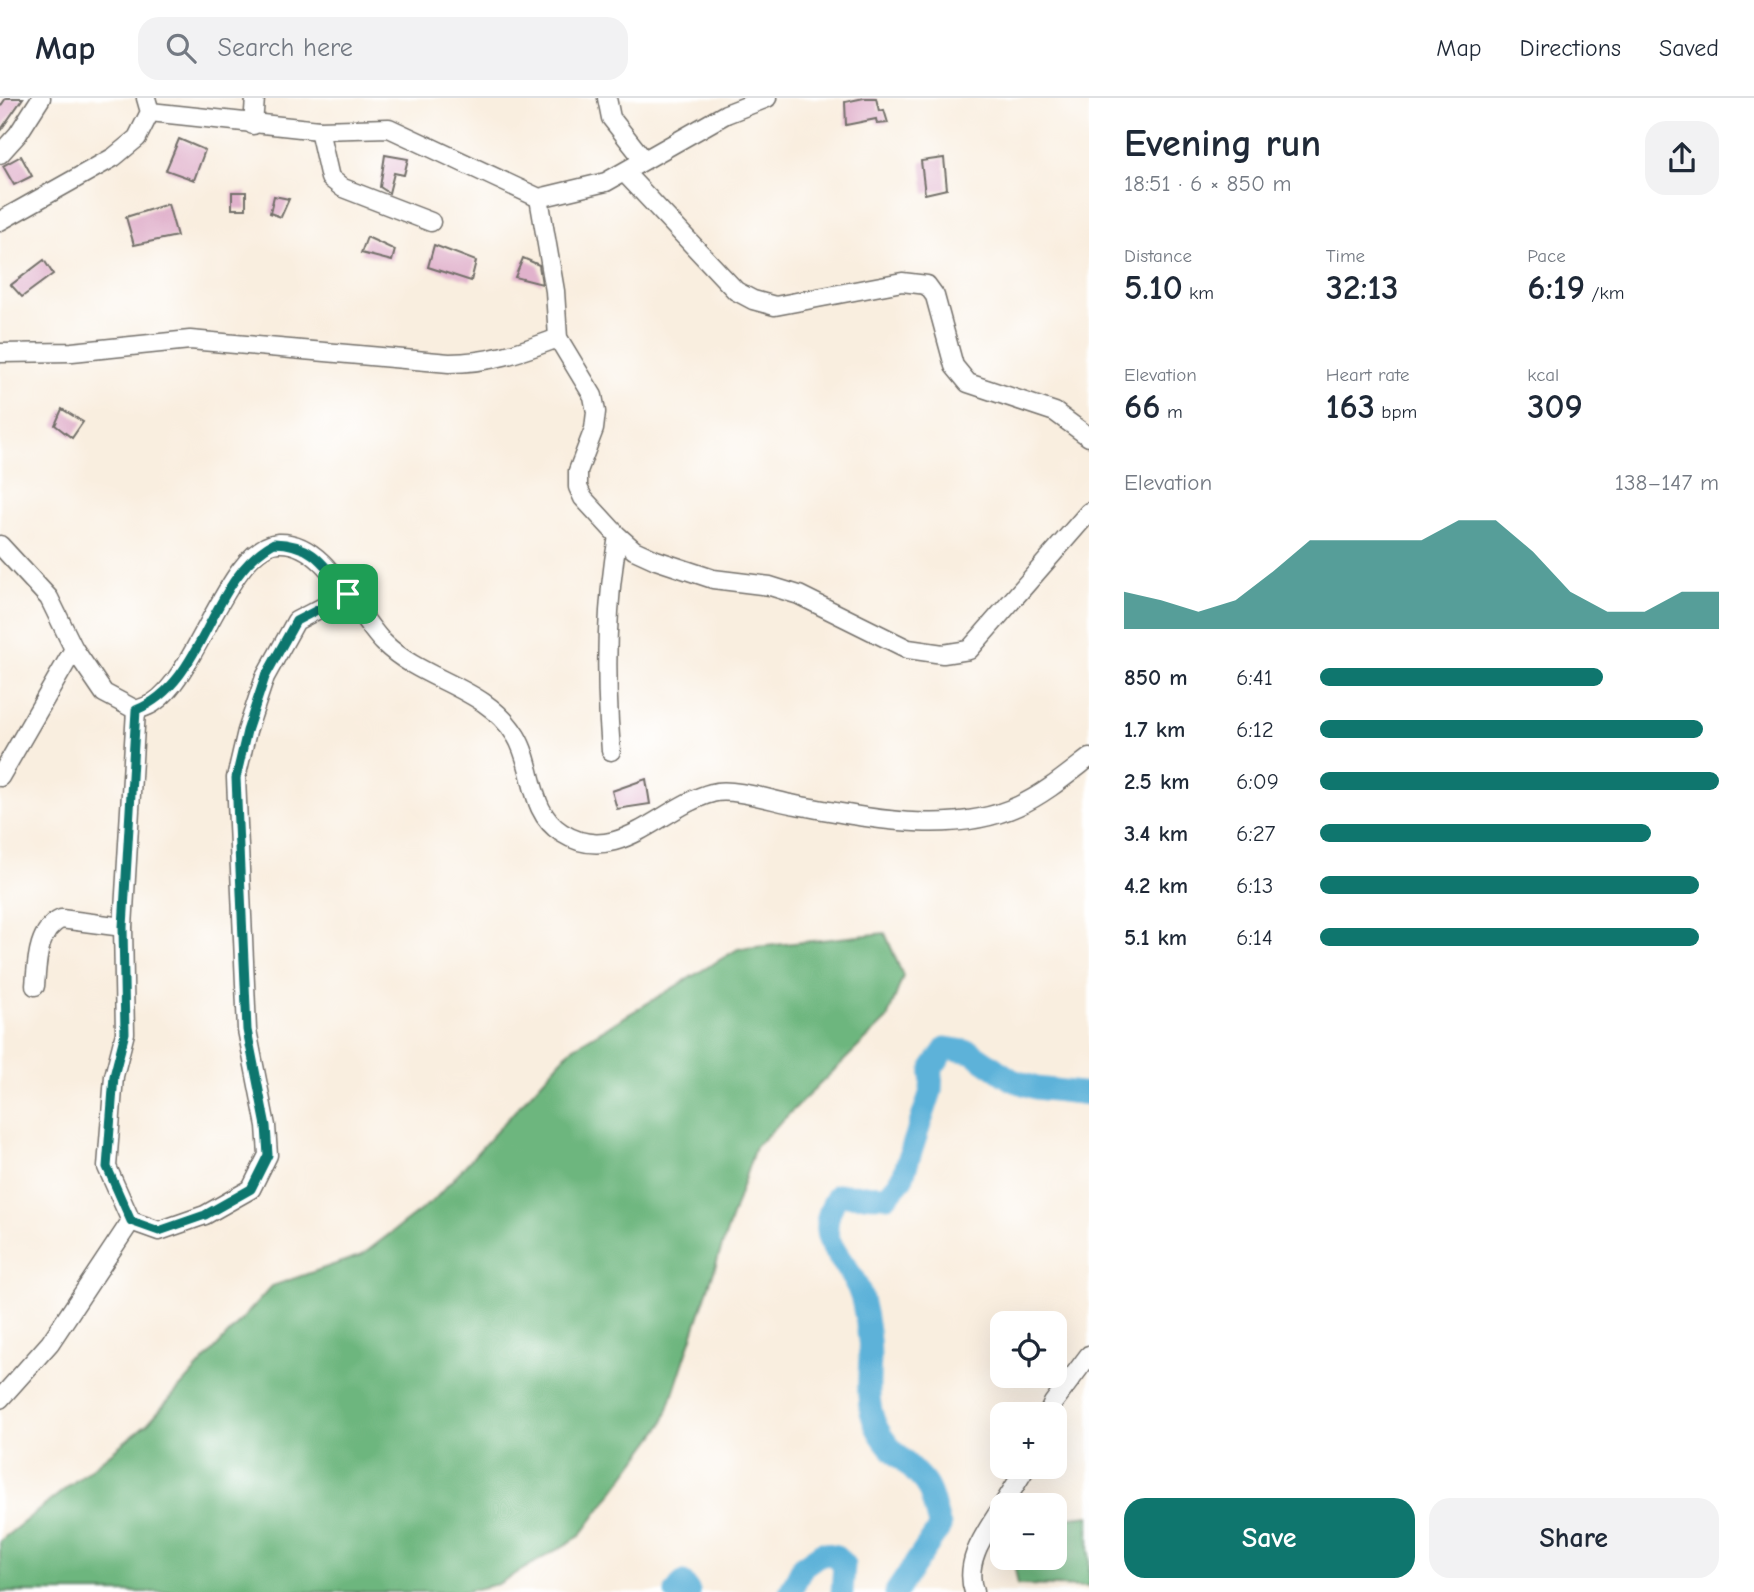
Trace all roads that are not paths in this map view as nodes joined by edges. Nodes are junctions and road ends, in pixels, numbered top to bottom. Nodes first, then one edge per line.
1 (41, 98) edge
2 (255, 98) edge
3 (607, 98) edge
4 (766, 98) edge
5 (148, 105) edge
6 (253, 125) junction
7 (319, 130) junction
8 (0, 154) edge
9 (644, 160) junction
10 (625, 173) junction
11 (539, 198) junction
12 (0, 221) edge
13 (431, 222) dead end
14 (558, 338) junction
15 (0, 353) edge
16 (1089, 437) edge
17 (1089, 512) edge
18 (618, 536) junction
19 (0, 545) edge
20 (348, 594) junction
21 (74, 649) junction
22 (136, 710) junction
23 (611, 751) dead end
24 (1089, 758) edge
25 (0, 778) edge
26 (123, 927) junction
27 (35, 986) dead end
28 (131, 1221) junction
29 (1089, 1355) edge
30 (0, 1399) edge
31 (1054, 1402) edge
32 (990, 1529) edge
33 (974, 1592) edge

1 - 8 street
2 - 6 street
3 - 9 street
4 - 9 street
5 - 6 street
5 - 12 street
6 - 7 street
7 - 11 street
7 - 13 street
9 - 10 street
10 - 11 street
10 - 16 street
11 - 14 street
14 - 15 street
14 - 18 street
17 - 18 street
18 - 23 street
19 - 21 street
20 - 22 street
20 - 24 street
20 - 28 street
21 - 22 street
21 - 25 street
22 - 26 street
26 - 27 street
26 - 28 street
28 - 30 street
29 - 31 street
32 - 33 street

